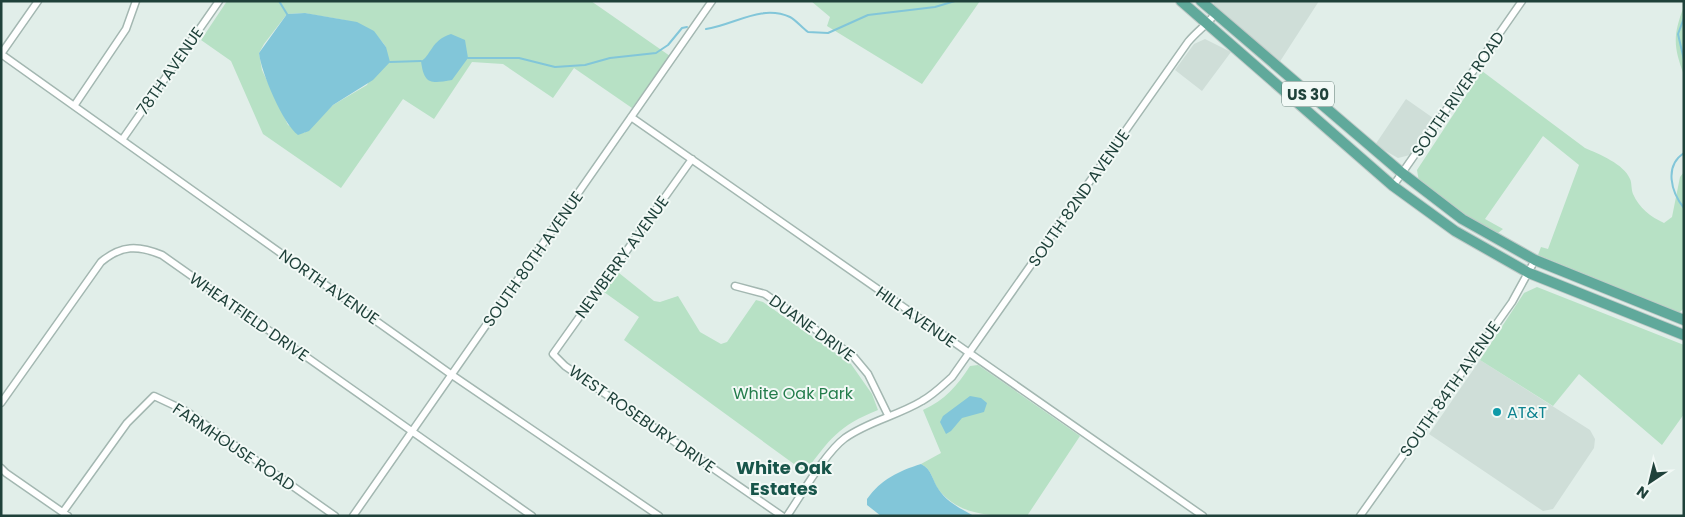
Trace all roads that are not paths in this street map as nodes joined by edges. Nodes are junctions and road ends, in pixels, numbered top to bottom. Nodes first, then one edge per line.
1 (38, 1) edge
2 (136, 1) edge
3 (219, 1) edge
4 (712, 1) edge
5 (1181, 1) edge
6 (1201, 1) edge
7 (1522, 1) edge
8 (1216, 14) junction
9 (1208, 24) junction
10 (1, 54) edge
11 (74, 106) junction
12 (631, 117) junction
13 (122, 140) junction
14 (692, 160) junction
15 (1402, 173) junction
16 (1393, 186) junction
17 (1535, 260) junction
18 (1529, 273) junction
19 (735, 286) dead end
20 (1684, 320) edge
21 (1684, 335) edge
22 (553, 354) joint
23 (969, 354) junction
24 (452, 375) junction
25 (1, 403) edge
26 (888, 415) junction
27 (412, 432) junction
28 (1, 468) edge
29 (66, 514) edge
30 (335, 516) edge
31 (353, 516) edge
32 (532, 516) edge
33 (659, 516) edge
34 (782, 516) edge
35 (788, 516) edge
36 (1203, 516) edge
37 (1360, 516) edge

1 - 10 street
2 - 11 street
3 - 13 street, 78TH AVENUE
4 - 12 street, SOUTH 80TH AVENUE
5 - 9 main road, US 30
6 - 8 main road, US 30
7 - 15 street, SOUTH RIVER ROAD
8 - 9 street, SOUTH 82ND AVENUE
8 - 15 main road, US 30
9 - 16 main road, US 30
9 - 23 street, SOUTH 82ND AVENUE
10 - 11 street, NORTH AVENUE
11 - 13 street, NORTH AVENUE
12 - 14 street, HILL AVENUE
12 - 24 street, SOUTH 80TH AVENUE
13 - 24 street, NORTH AVENUE
14 - 22 street, NEWBERRY AVENUE
14 - 23 street, HILL AVENUE
15 - 16 street, SOUTH RIVER ROAD
15 - 17 main road, US 30
16 - 18 main road, US 30
17 - 18 street, SOUTH 84TH AVENUE
17 - 20 main road, US 30
18 - 21 main road, US 30
18 - 37 street, SOUTH 84TH AVENUE
19 - 26 street, DUANE DRIVE
22 - 34 street, WEST ROSEBURY DRIVE
23 - 26 street, SOUTH 82ND AVENUE
23 - 36 street, HILL AVENUE
24 - 27 street, SOUTH 80TH AVENUE
24 - 33 street, NORTH AVENUE
25 - 27 street, WHEATFIELD DRIVE
26 - 35 street, SOUTH 82ND AVENUE
27 - 31 street, SOUTH 80TH AVENUE
27 - 32 street, WHEATFIELD DRIVE
28 - 29 street
29 - 30 street, FARMHOUSE ROAD

